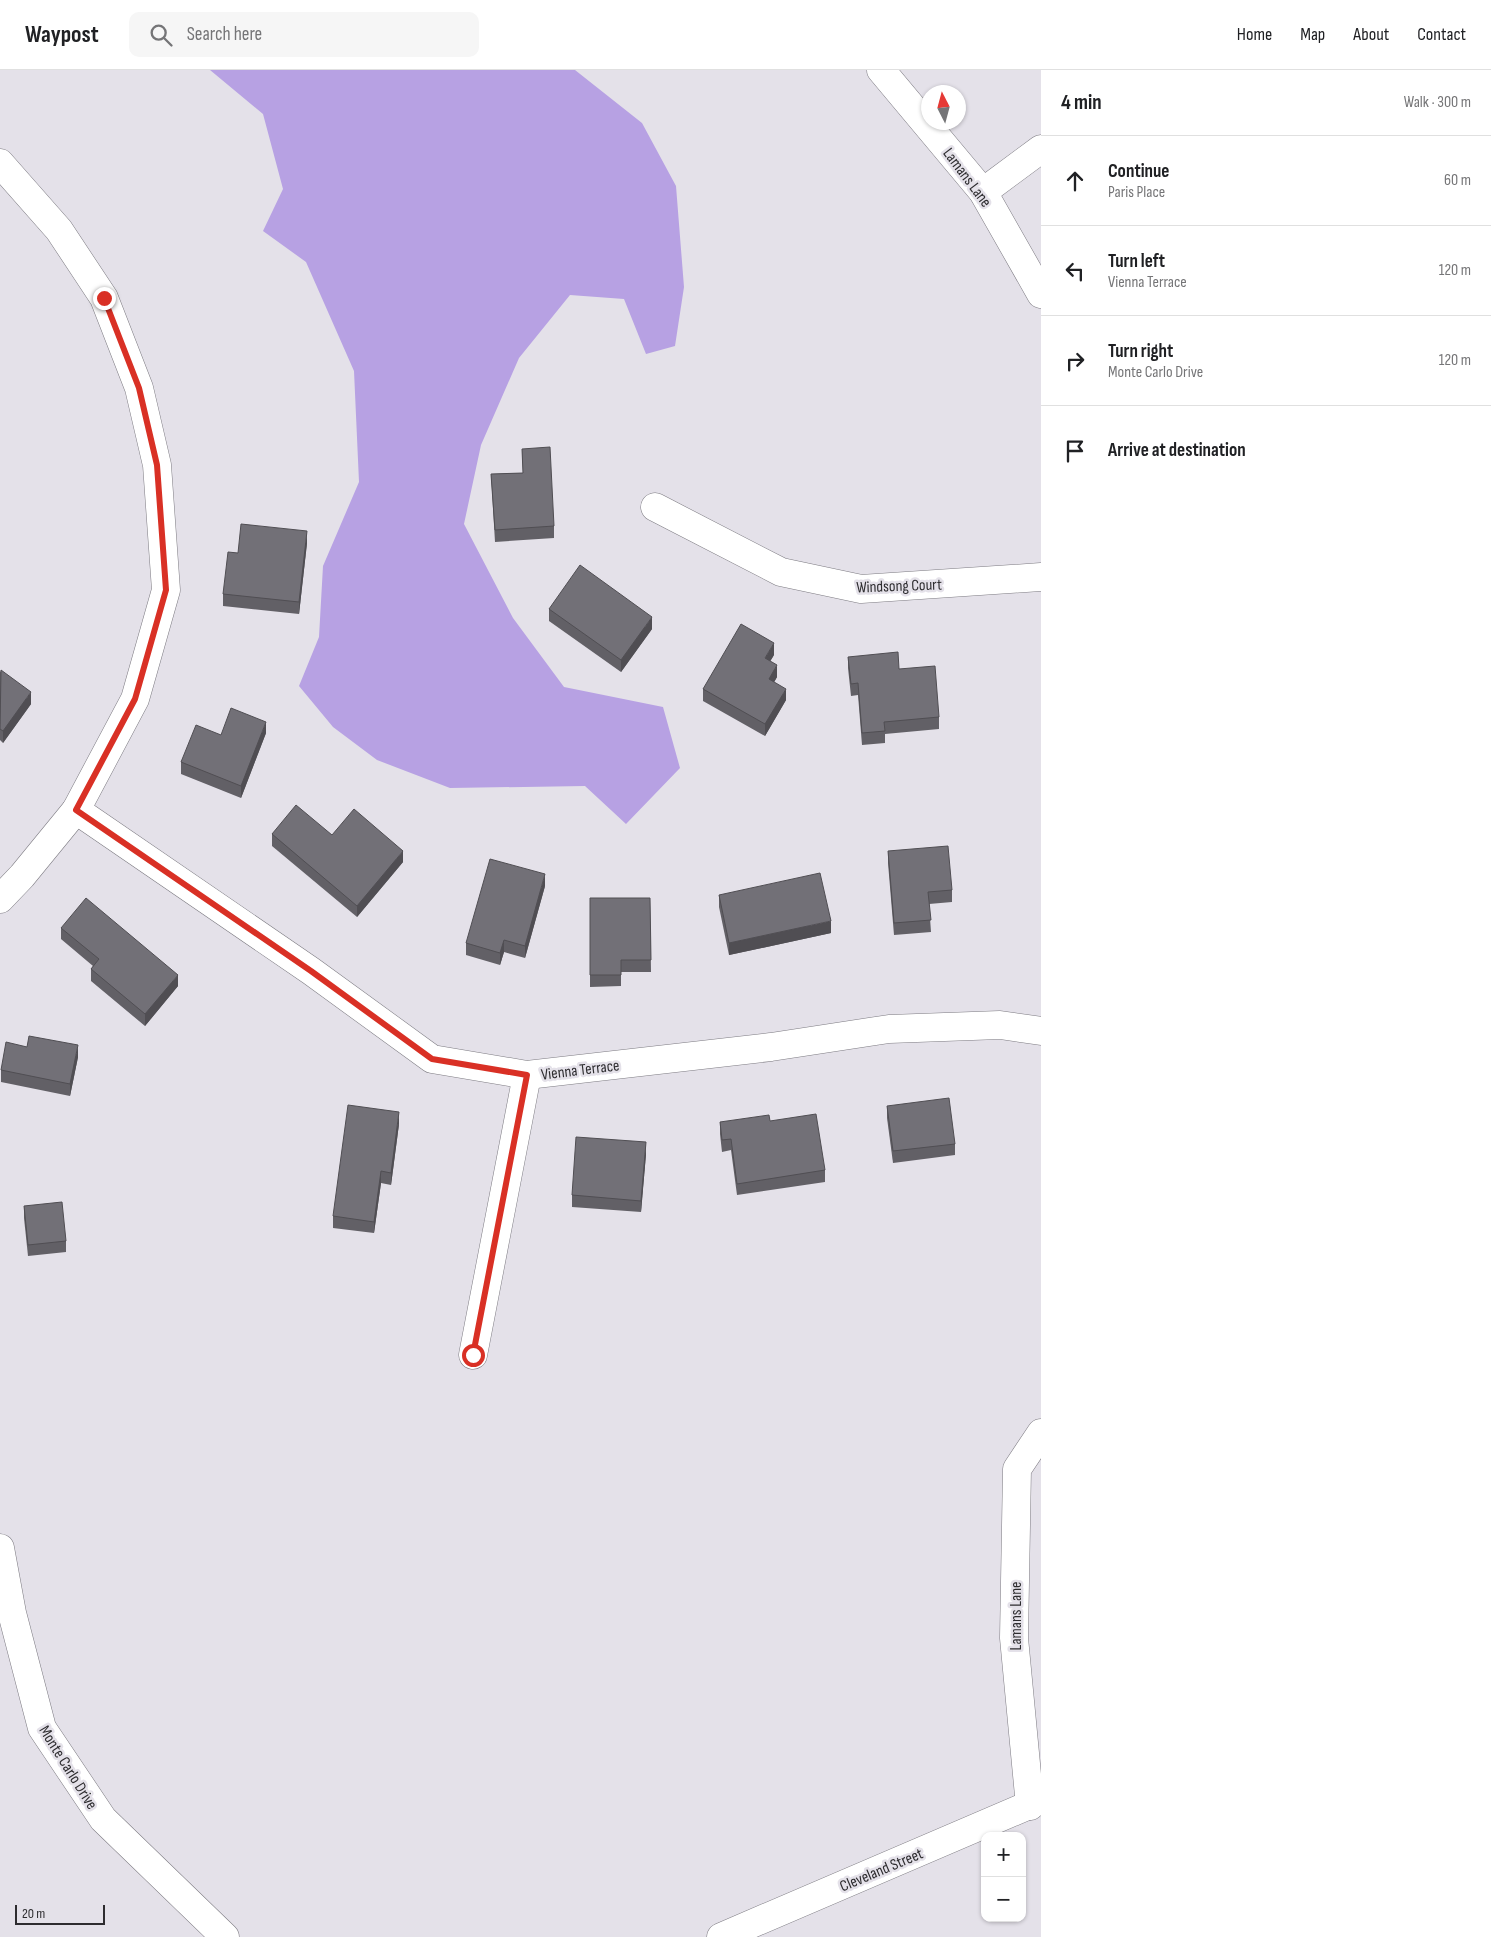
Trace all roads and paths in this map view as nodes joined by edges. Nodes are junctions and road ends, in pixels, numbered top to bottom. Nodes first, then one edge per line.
1 (881, 70) edge
2 (1041, 149) edge
3 (0, 164) edge
4 (983, 192) junction
5 (1041, 294) edge
6 (655, 507) dead end
7 (1041, 577) edge
8 (76, 810) junction
9 (0, 900) edge
10 (1041, 1031) edge
11 (527, 1075) junction
12 (473, 1355) dead end
13 (1041, 1433) edge
14 (0, 1548) edge
15 (6, 1614) edge
16 (1035, 1803) edge
17 (224, 1937) edge
18 (721, 1937) edge

1 - 4 street, Lamans Lane
2 - 4 street
3 - 8 street
4 - 5 street, Lamans Lane
6 - 7 street, Windsong Court
8 - 9 street
8 - 11 street, Vienna Terrace
10 - 11 street, Vienna Terrace
11 - 12 street
13 - 16 street, Lamans Lane
14 - 15 street, Monte Carlo Drive
15 - 17 street, Monte Carlo Drive
16 - 18 street, Cleveland Street

